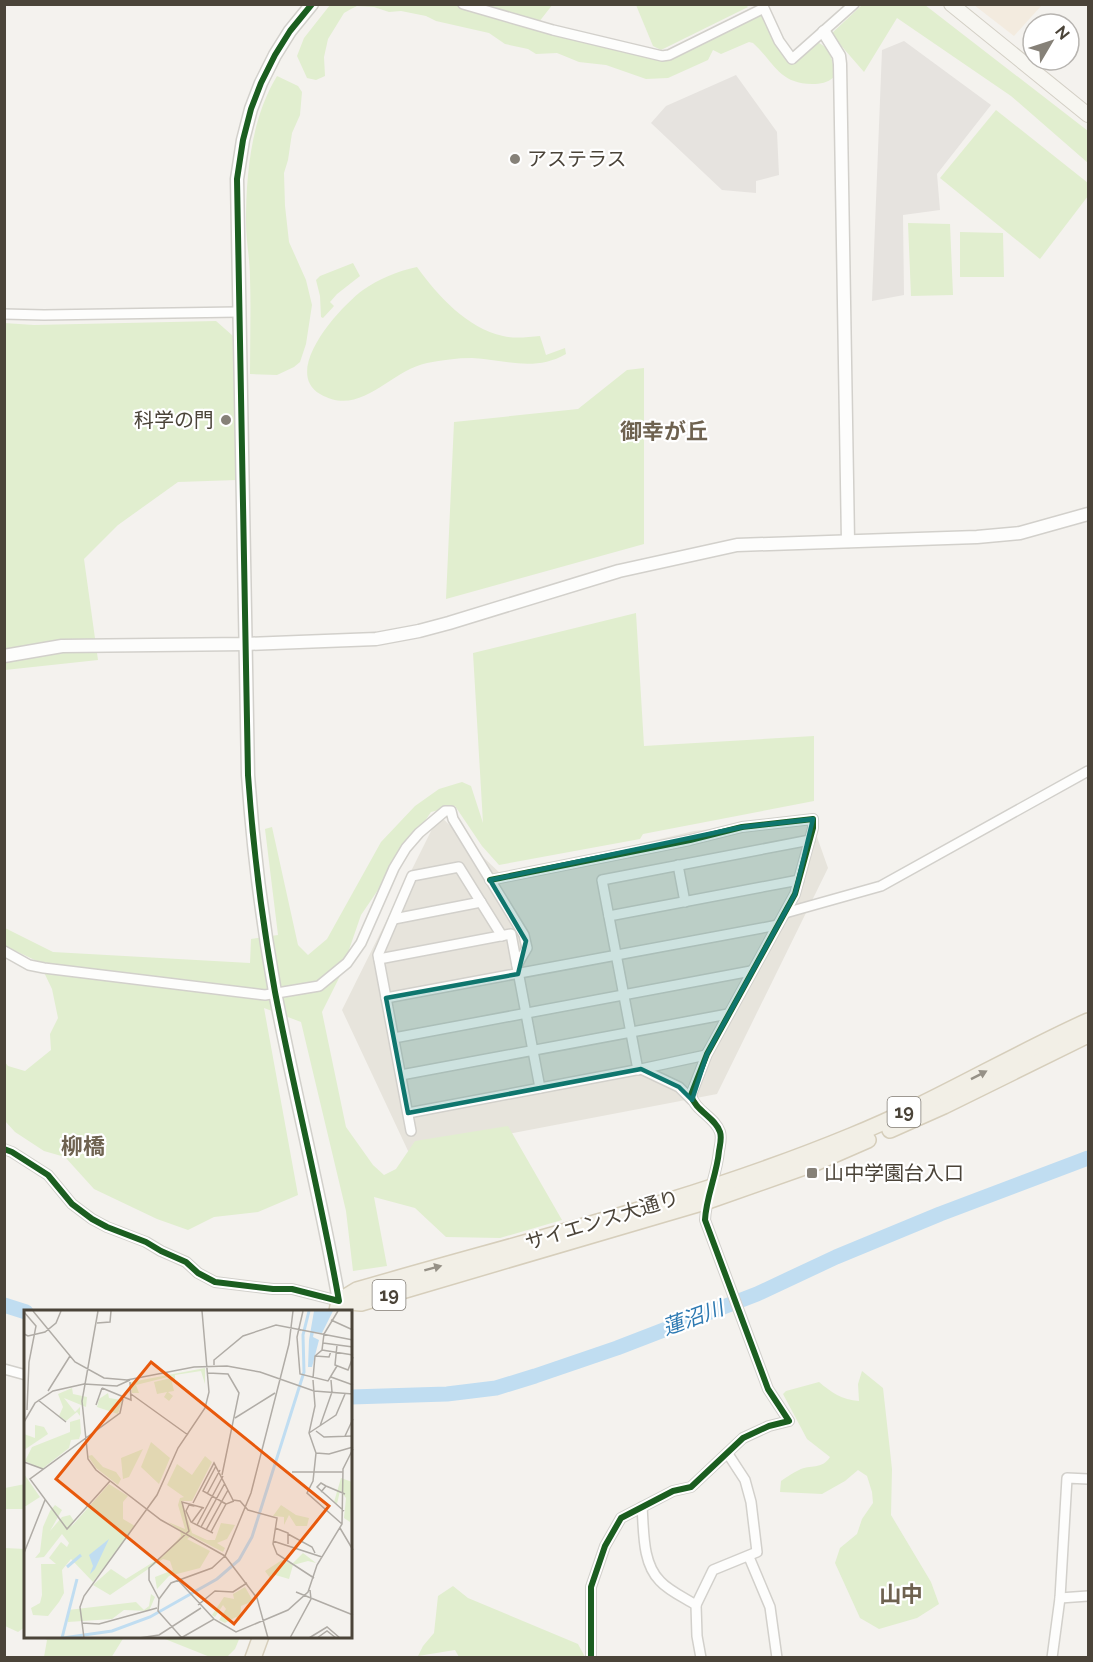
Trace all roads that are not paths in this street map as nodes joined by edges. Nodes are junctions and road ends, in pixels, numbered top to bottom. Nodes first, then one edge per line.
1 (312, 4) edge
2 (463, 4) edge
3 (854, 4) edge
4 (951, 4) edge
5 (762, 7) edge
6 (824, 32) junction
7 (1089, 115) edge
8 (238, 312) junction
9 (4, 314) edge
10 (1089, 514) edge
11 (848, 541) junction
12 (246, 644) junction
13 (4, 656) edge
14 (1089, 771) edge
15 (810, 840) junction
16 (678, 865) junction
17 (490, 880) junction
18 (799, 880) junction
19 (481, 902) junction
20 (685, 902) junction
21 (785, 913) junction
22 (609, 916) junction
23 (394, 919) junction
24 (778, 925) junction
25 (502, 936) junction
26 (4, 951) edge
27 (616, 955) junction
28 (379, 959) junction
29 (517, 969) junction
30 (751, 971) junction
31 (276, 994) junction
32 (624, 995) junction
33 (387, 998) junction
34 (526, 1014) junction
35 (728, 1014) junction
36 (1089, 1021) edge
37 (631, 1032) junction
38 (1089, 1035) edge
39 (394, 1038) junction
40 (533, 1050) junction
41 (706, 1055) junction
42 (639, 1070) junction
43 (401, 1075) junction
44 (540, 1088) junction
45 (692, 1101) junction
46 (408, 1113) junction
47 (411, 1131) dead end
48 (4, 1149) edge
49 (710, 1194) junction
50 (338, 1306) edge
51 (4, 1369) edge
52 (24, 1374) edge
53 (728, 1454) junction
54 (1089, 1479) edge
55 (642, 1507) junction
56 (749, 1557) junction
57 (1089, 1596) edge
58 (1060, 1598) junction
59 (696, 1605) junction
60 (260, 1638) edge
61 (253, 1658) edge
62 (591, 1658) edge
63 (701, 1658) edge
64 (777, 1658) edge
65 (1052, 1658) edge

1 - 8 street
2 - 5 street
3 - 6 street
4 - 7 main road
5 - 6 street
6 - 11 street
8 - 9 street
8 - 12 street
10 - 11 street
11 - 12 street
12 - 13 street
12 - 31 street
14 - 21 street
15 - 16 street
15 - 17 street
15 - 18 street
16 - 20 street
16 - 22 street
17 - 29 street
17 - 31 street
18 - 20 street
18 - 21 street
19 - 23 street
19 - 23 street
19 - 25 street
20 - 22 street
21 - 24 street
22 - 27 street
23 - 28 street
24 - 27 street
24 - 30 street
25 - 28 street
25 - 29 street
26 - 31 street
27 - 29 street
27 - 32 street
28 - 33 street
29 - 33 street
29 - 34 street
30 - 32 street
30 - 35 street
31 - 50 street
32 - 34 street
32 - 37 street
33 - 39 street
34 - 39 street
34 - 40 street
35 - 37 street
35 - 41 street
49 -> 36 main road, サイエンス大通り / 19
37 - 40 street
37 - 42 street
38 - 49 main road, サイエンス大通り / 19
39 - 43 street
40 - 43 street
40 - 44 street
41 - 42 street
41 - 45 street
42 - 44 street
42 - 45 street
43 - 46 street
44 - 46 street
45 - 49 street
46 - 47 street
48 - 50 street
49 - 50 main road, サイエンス大通り / 19
49 - 53 street
51 - 52 street
53 - 55 street
53 - 56 street
54 - 58 street
55 - 59 street
55 - 62 street
56 - 59 street
56 - 64 street
57 - 58 street
58 - 65 street
59 - 63 street
60 - 61 main road

